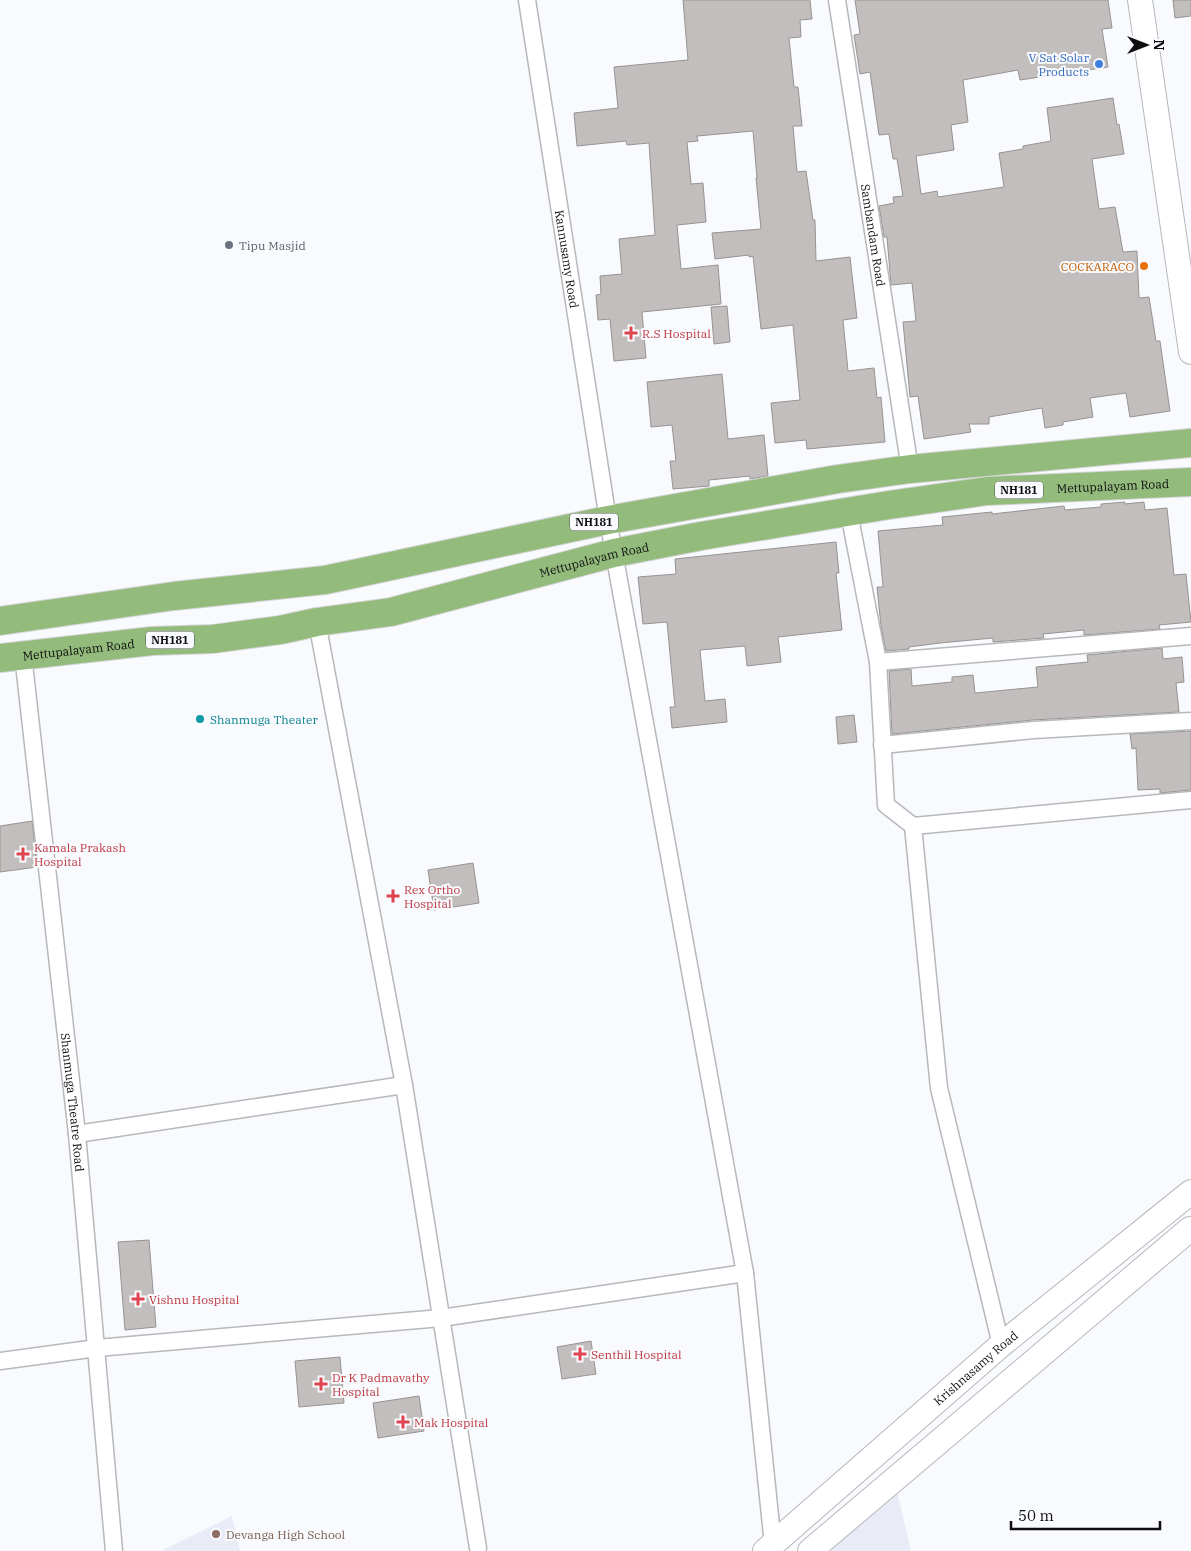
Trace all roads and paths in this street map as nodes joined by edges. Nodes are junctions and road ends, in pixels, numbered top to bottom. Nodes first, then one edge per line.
1 (527, 0) edge
2 (836, 0) edge
3 (1140, 0) edge
4 (1191, 352) edge
5 (1191, 443) edge
6 (910, 469) junction
7 (1191, 482) edge
8 (849, 513) junction
9 (608, 520) junction
10 (614, 553) junction
11 (0, 621) edge
12 (317, 622) junction
13 (1191, 636) edge
14 (12, 657) edge
15 (878, 662) junction
16 (1191, 721) edge
17 (882, 745) junction
18 (1191, 800) edge
19 (913, 826) junction
20 (404, 1085) junction
21 (77, 1134) junction
22 (1191, 1193) edge
23 (1191, 1230) edge
24 (745, 1273) junction
25 (441, 1318) junction
26 (1001, 1345) junction
27 (97, 1348) junction
28 (0, 1360) edge
29 (478, 1548) dead end
30 (769, 1548) edge
31 (114, 1551) edge
32 (810, 1551) edge

1 - 9 street, Kannusamy Road
2 - 6 street, Sambandam Road
3 - 4 main road
5 - 6 highway, NH181
6 - 9 highway, NH181
7 - 8 highway, Mettupalayam Road / NH181
8 - 10 highway, Mettupalayam Road / NH181
8 - 15 street
9 - 10 street, Kannusamy Road
9 - 11 highway, NH181
10 - 12 highway, Mettupalayam Road / NH181
10 - 24 street, Kannusamy Road
12 - 14 highway, Mettupalayam Road / NH181
12 - 20 street
13 - 15 street
14 - 21 street, Shanmuga Theatre Road
15 - 17 street
16 - 17 street
17 - 19 street
18 - 19 street
19 - 26 street
20 - 21 street
20 - 25 street
21 - 27 street, Shanmuga Theatre Road
22 - 23 main road
22 - 26 main road, Krishnasamy Road
23 - 32 main road
24 - 25 street
24 - 30 street, Kannusamy Road
25 - 27 street
25 - 29 street
26 - 30 main road, Krishnasamy Road
27 - 28 street
27 - 31 street, Shanmuga Theatre Road

